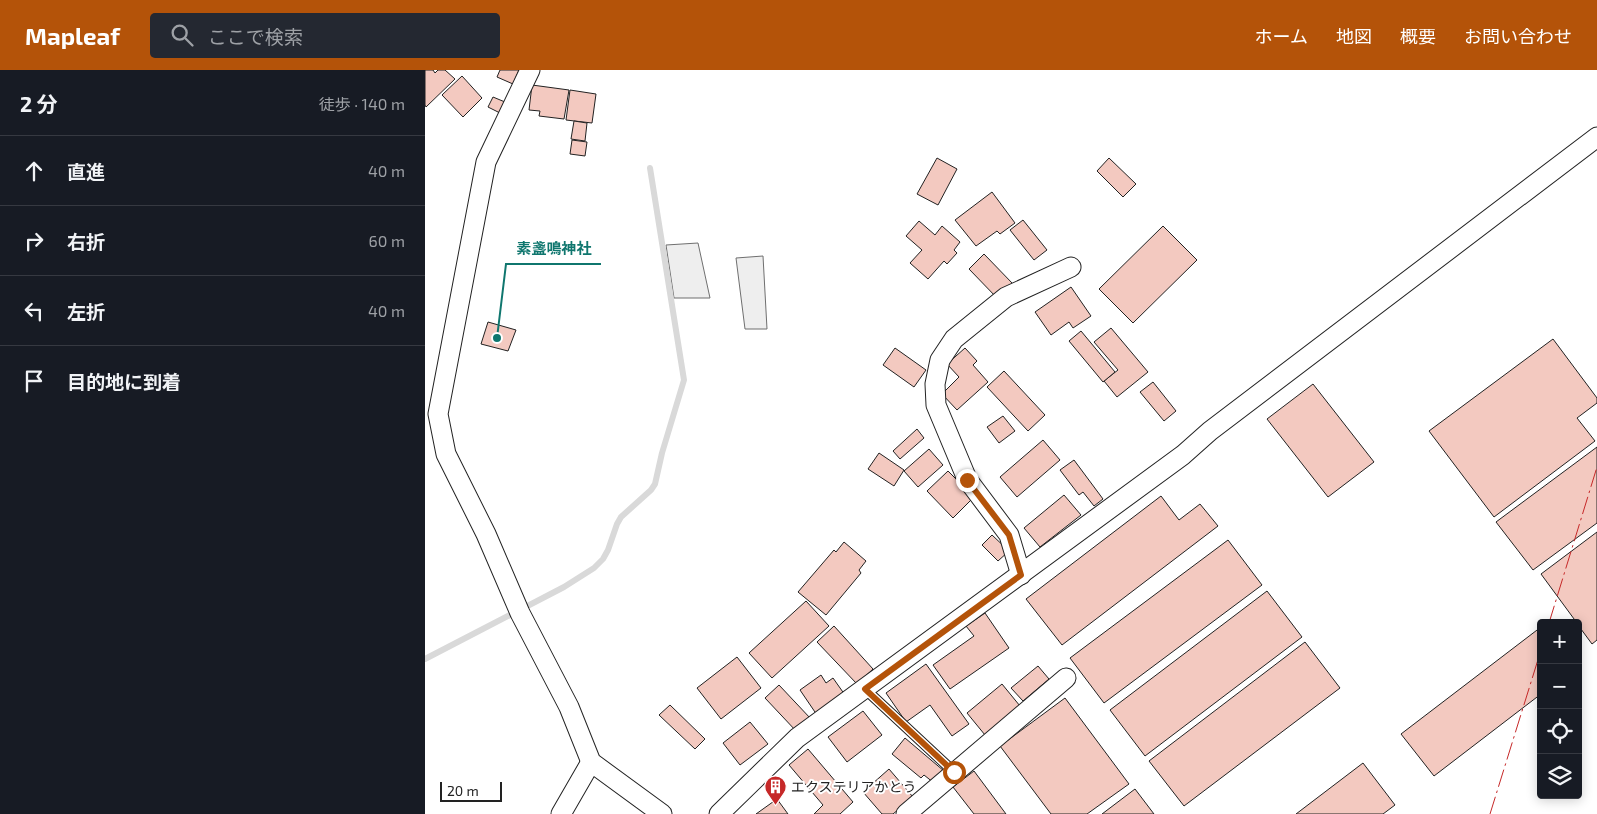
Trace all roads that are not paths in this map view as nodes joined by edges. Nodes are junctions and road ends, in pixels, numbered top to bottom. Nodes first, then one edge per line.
1 (530, 70) edge
2 (1597, 137) edge
3 (1071, 267) dead end
4 (432, 413) edge
5 (1021, 575) junction
6 (1066, 678) dead end
7 (865, 689) junction
8 (591, 762) junction
9 (954, 772) junction
10 (561, 814) edge
11 (662, 814) edge
12 (719, 814) edge
13 (906, 814) edge

1 - 4 street
2 - 5 street
3 - 5 street
4 - 8 street
5 - 7 street
6 - 9 street
7 - 9 lane
7 - 12 street
8 - 10 street
8 - 11 street
9 - 13 street

